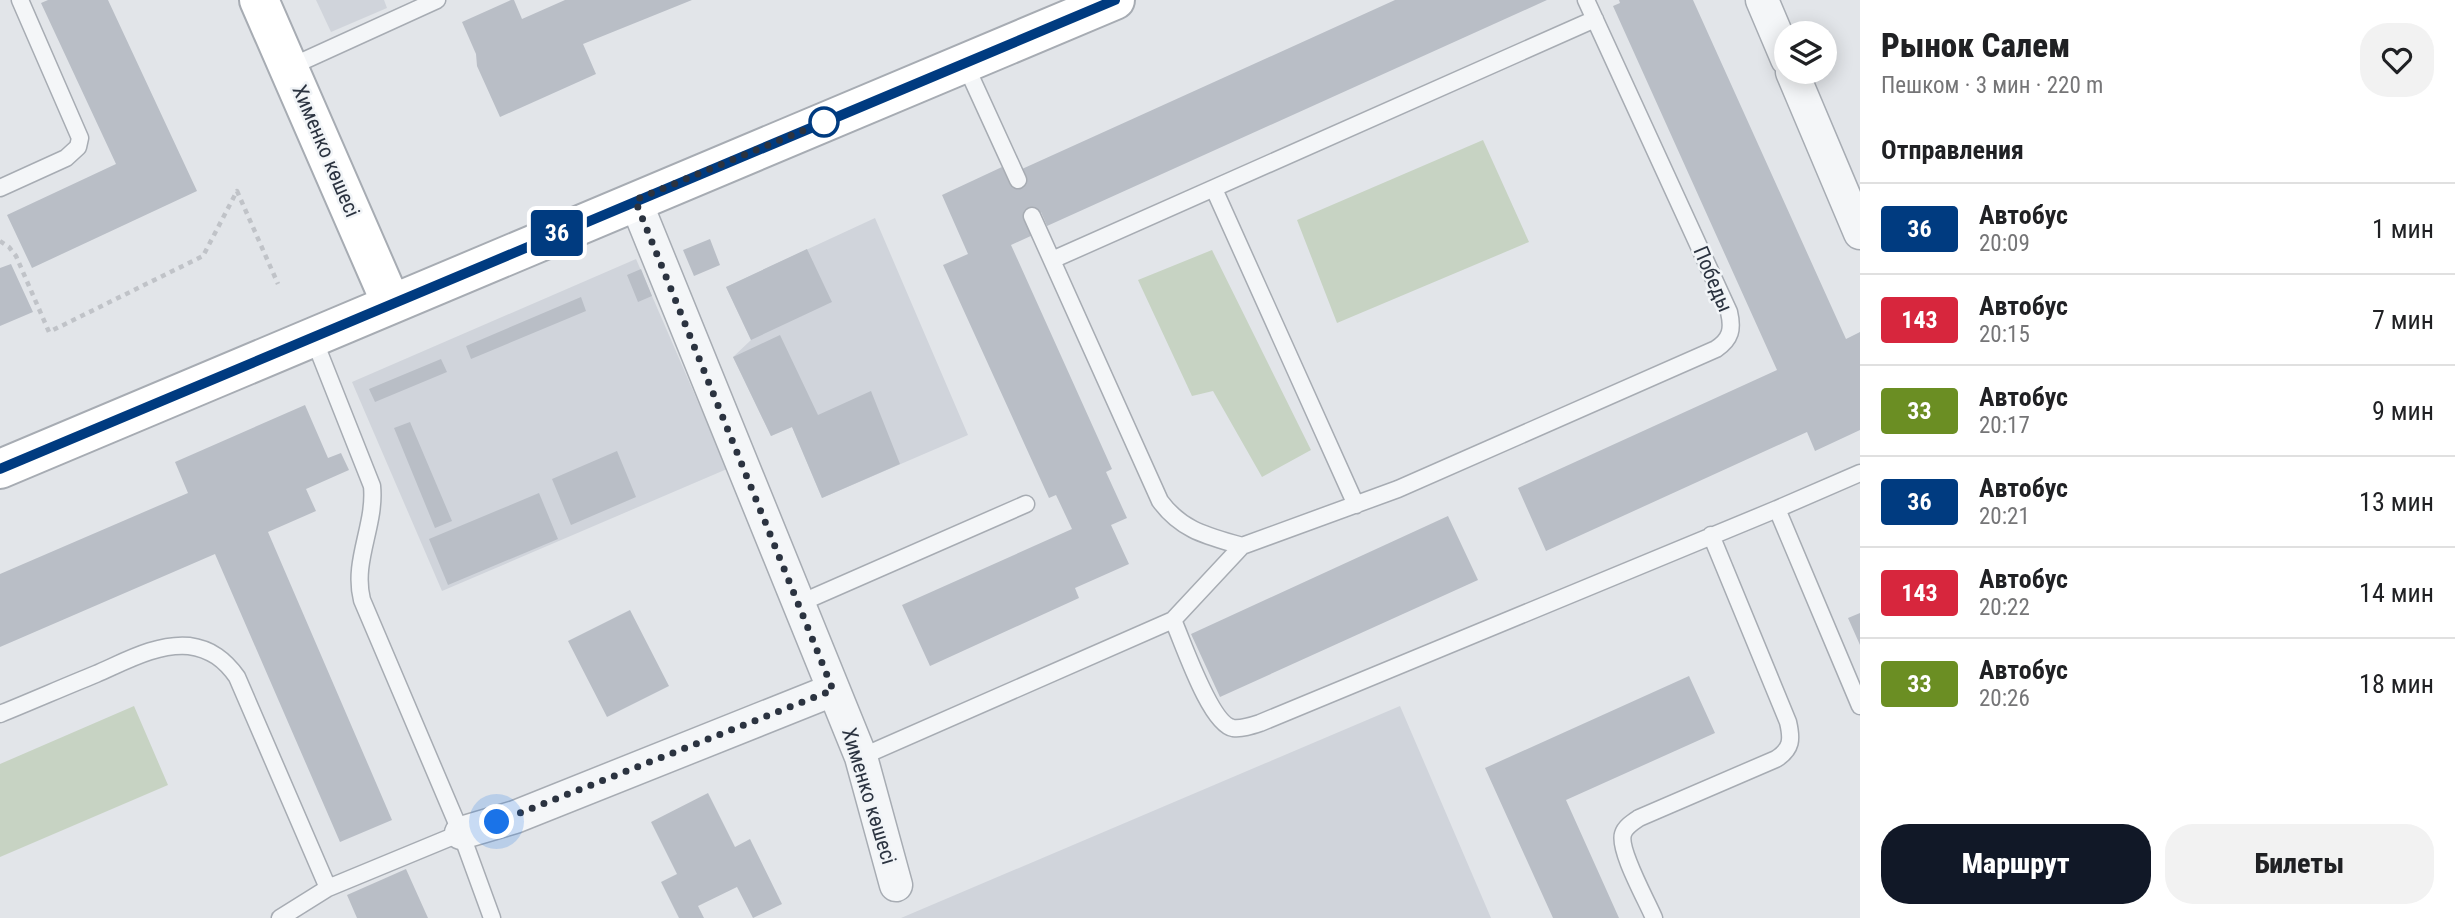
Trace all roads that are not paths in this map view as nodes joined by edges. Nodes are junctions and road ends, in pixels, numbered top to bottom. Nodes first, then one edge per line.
1 (20, 0) edge
2 (260, 0) edge
3 (437, 0) edge
4 (1115, 0) edge
5 (1586, 0) edge
6 (1762, 0) edge
7 (1595, 19) junction
8 (1774, 28) edge
9 (965, 64) junction
10 (290, 67) junction
11 (1797, 84) edge
12 (1018, 180) dead end
13 (0, 188) edge
14 (1214, 189) junction
15 (635, 200) junction
16 (1032, 216) dead end
17 (1860, 233) edge
18 (1052, 260) junction
19 (391, 303) junction
20 (312, 336) junction
21 (0, 469) edge
22 (1860, 473) edge
23 (1026, 504) dead end
24 (1356, 505) junction
25 (1777, 509) junction
26 (1711, 535) junction
27 (1242, 546) junction
28 (798, 604) junction
29 (1173, 620) junction
30 (833, 690) junction
31 (1860, 706) edge
32 (0, 714) edge
33 (861, 757) junction
34 (461, 833) junction
35 (896, 886) dead end
36 (328, 888) junction
37 (279, 918) edge
38 (492, 918) edge
39 (1654, 918) edge

1 - 13 lane
2 - 10 main road, Хименко көшесі
3 - 10 lane
4 - 9 main road
5 - 7 lane, Победы
6 - 8 street
7 - 14 lane
7 - 24 lane, Победы
9 - 12 lane
9 - 15 main road
10 - 19 main road, Хименко көшесі
11 - 17 street
14 - 18 lane
14 - 24 lane
15 - 19 main road
15 - 28 street, Хименко көшесі
16 - 18 lane
18 - 27 lane
19 - 20 main road
20 - 21 main road
20 - 34 lane
22 - 25 lane
23 - 28 lane
24 - 27 lane
25 - 26 lane
25 - 31 lane
26 - 29 lane
26 - 39 lane
27 - 29 lane
28 - 30 street, Хименко көшесі
29 - 33 lane
30 - 33 street, Хименко көшесі
30 - 34 street
32 - 36 lane
33 - 35 street, Хименко көшесі
34 - 36 lane
34 - 38 lane
36 - 37 lane

